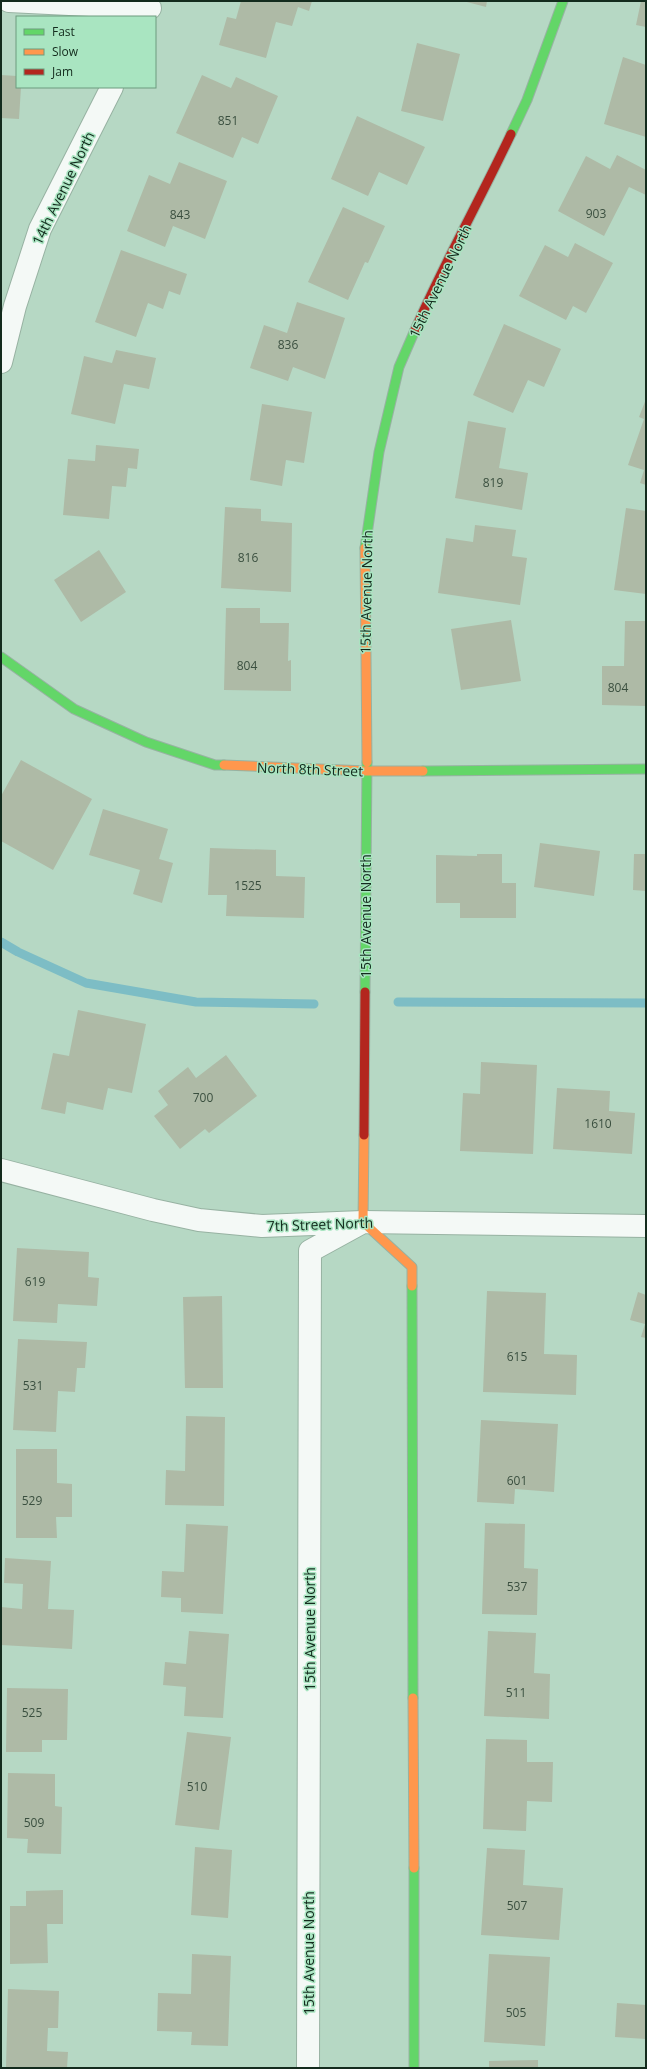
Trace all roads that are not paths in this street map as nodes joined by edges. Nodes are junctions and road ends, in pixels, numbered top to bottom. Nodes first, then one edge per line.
1 (9, 1) edge
2 (562, 1) edge
3 (149, 9) edge
4 (111, 88) edge
5 (1, 362) edge
6 (1, 657) edge
7 (646, 769) edge
8 (366, 771) junction
9 (1, 1170) edge
10 (363, 1222) junction
11 (646, 1226) edge
12 (308, 2068) edge
13 (414, 2068) edge

1 - 3 street
2 - 8 street, 15th Avenue North
4 - 5 street, 14th Avenue North
6 - 8 street, North 8th Street
7 - 8 street, North 8th Street
8 - 10 street, 15th Avenue North
9 - 10 street, 7th Street North
10 - 11 street, 7th Street North
10 - 12 street, 15th Avenue North
10 - 13 street

